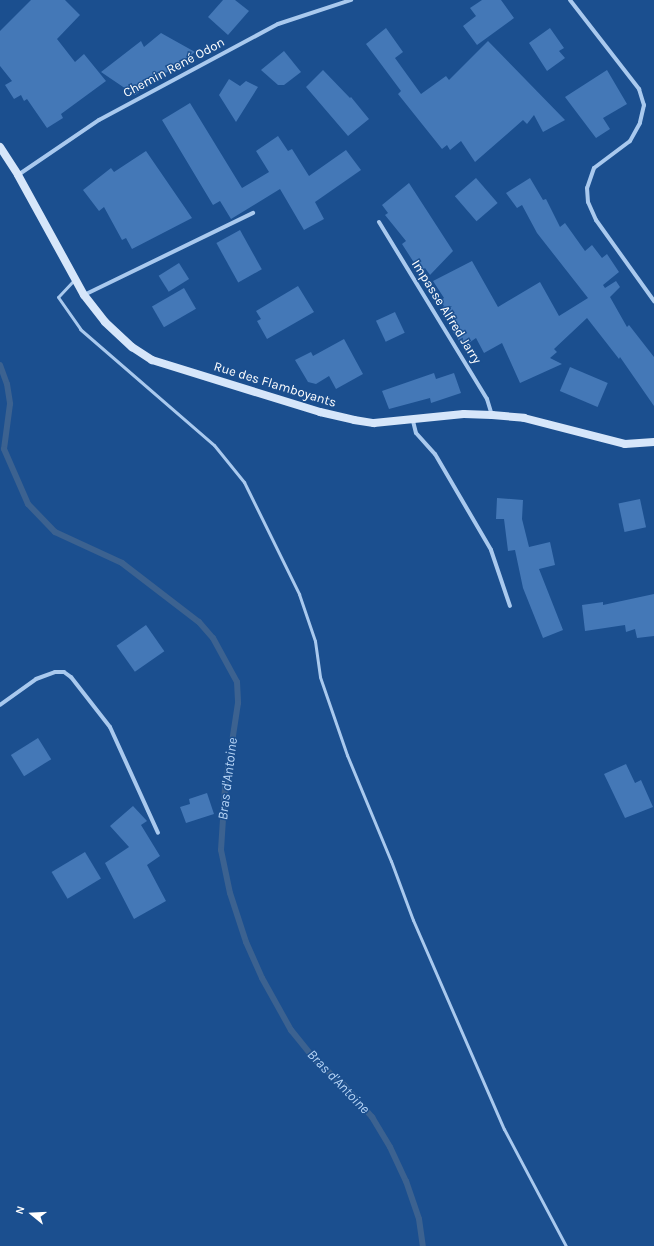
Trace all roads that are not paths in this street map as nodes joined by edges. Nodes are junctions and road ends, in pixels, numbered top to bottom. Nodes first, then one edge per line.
1 (351, 0) edge
2 (570, 0) edge
3 (0, 147) edge
4 (18, 175) junction
5 (253, 213) dead end
6 (379, 222) dead end
7 (74, 280) junction
8 (84, 295) junction
9 (654, 301) edge
10 (492, 415) junction
11 (413, 420) junction
12 (654, 442) edge
13 (510, 606) dead end
14 (0, 705) edge
15 (158, 833) dead end
16 (566, 1246) edge

1 - 4 street, Chemin René Odon
2 - 9 street
3 - 4 main road, Rue des Flamboyants
4 - 7 main road, Rue des Flamboyants
5 - 8 street
6 - 10 street, Impasse Alfred Jarry
7 - 8 main road, Rue des Flamboyants
7 - 16 lane
8 - 11 main road, Rue des Flamboyants
10 - 11 main road, Rue des Flamboyants
10 - 12 main road, Rue des Flamboyants
11 - 13 street
14 - 15 street

